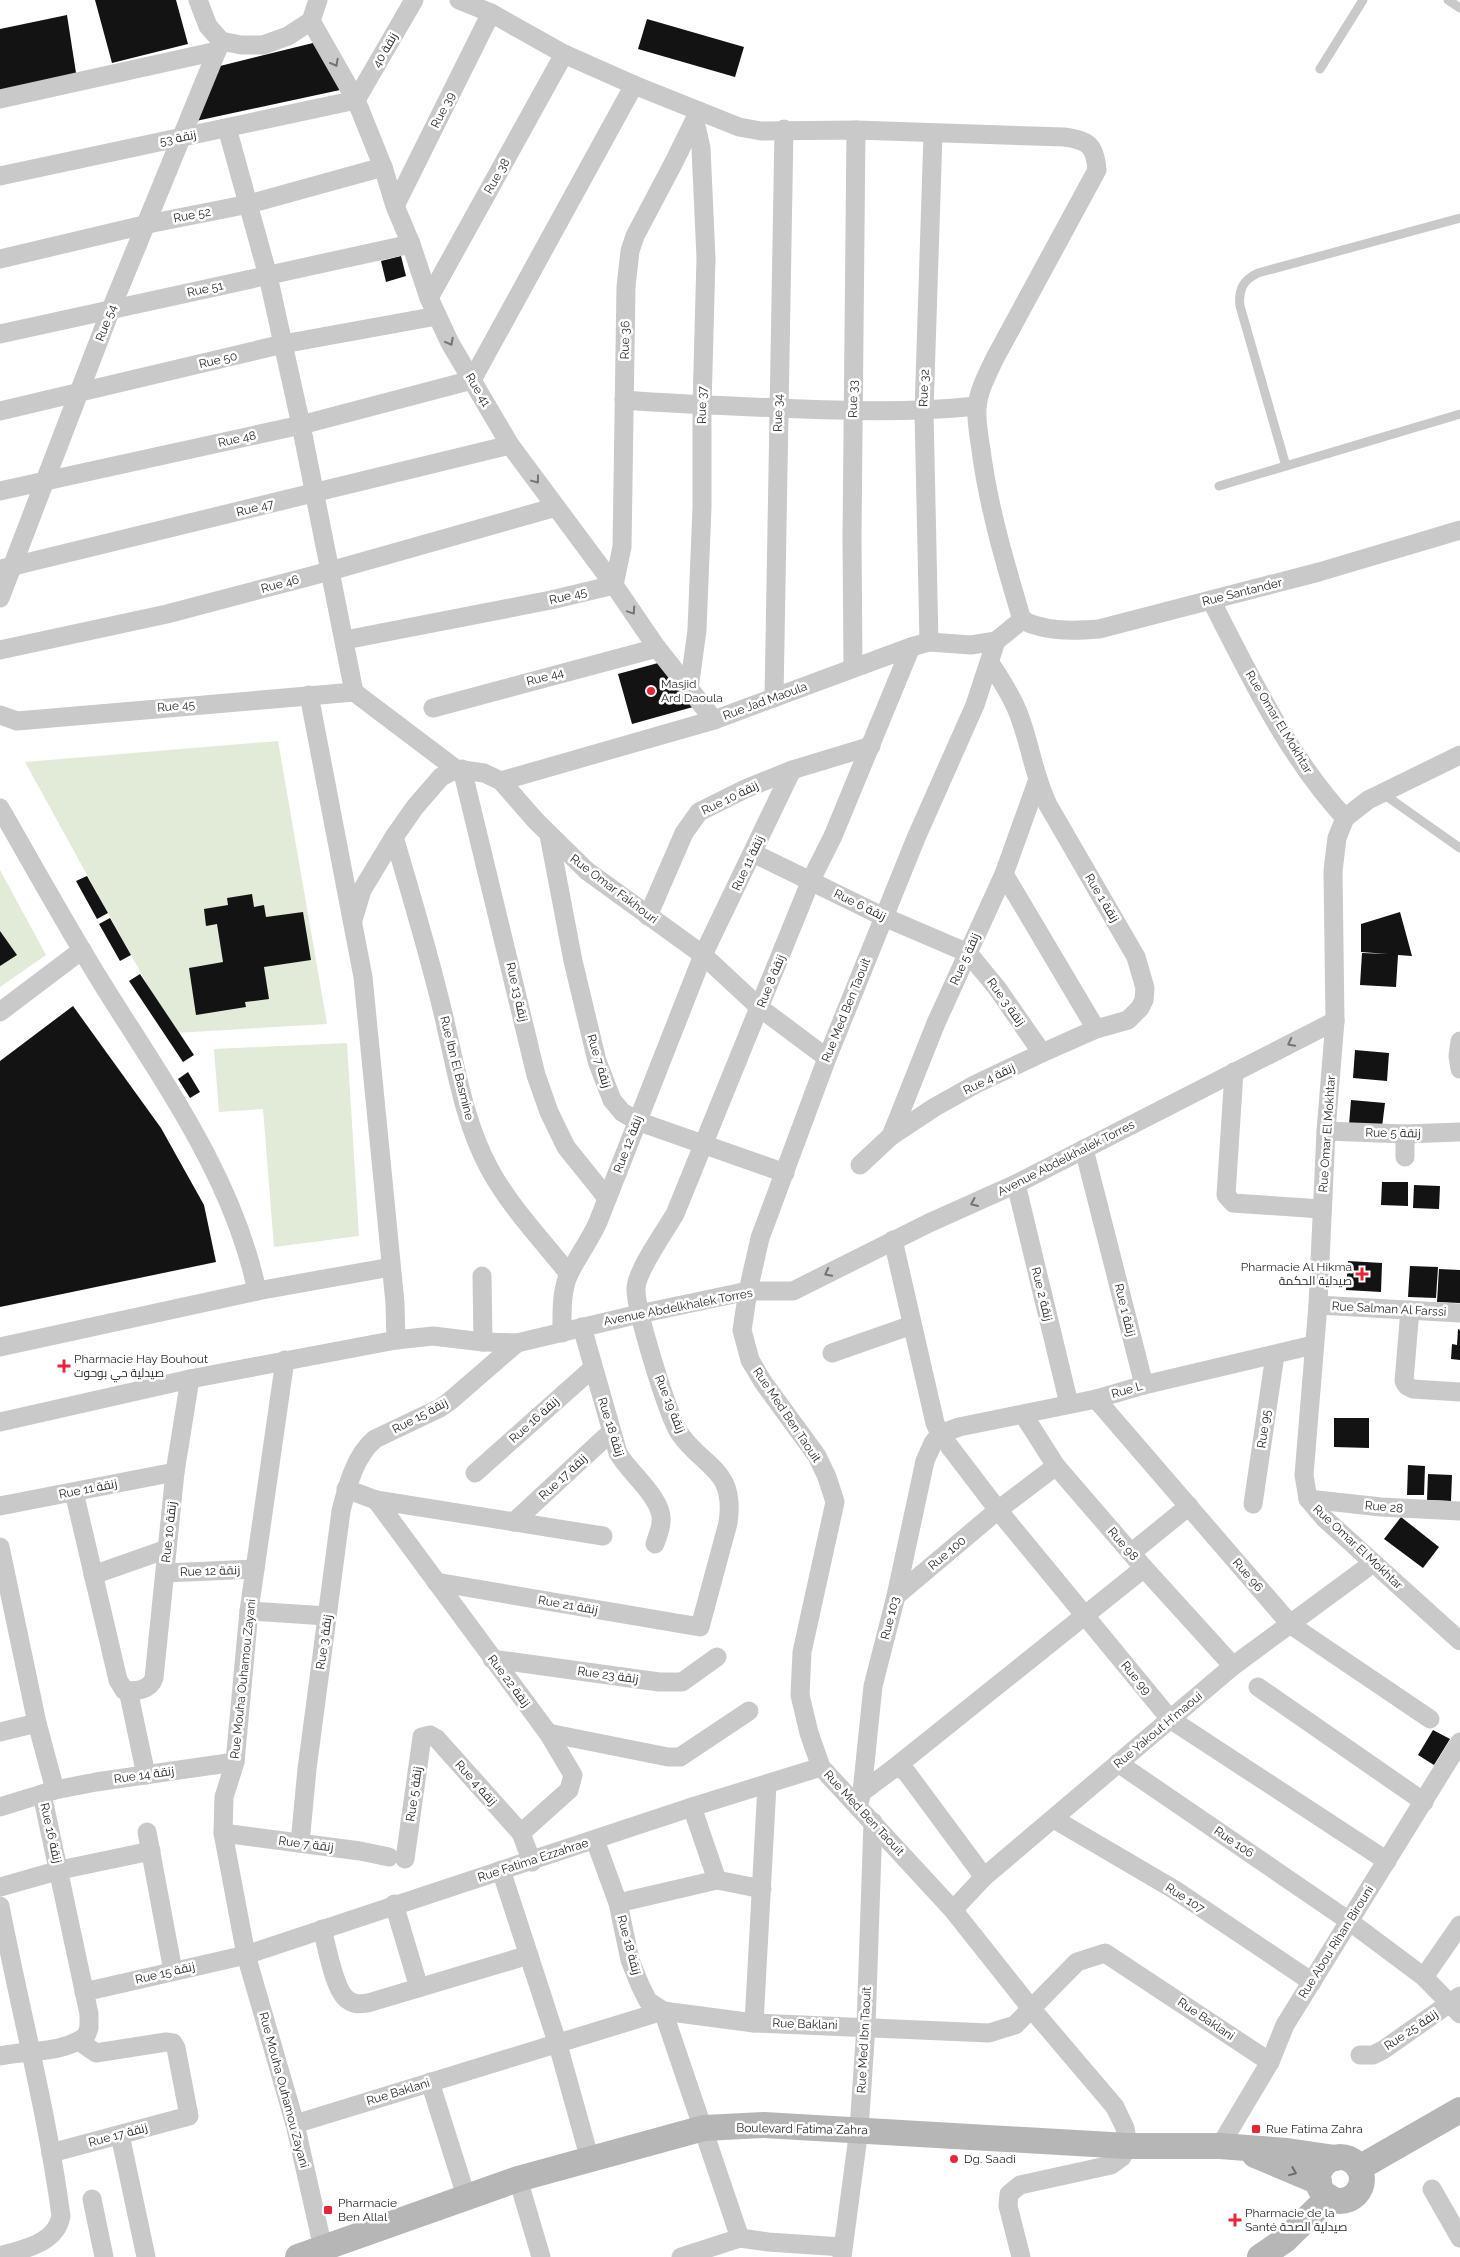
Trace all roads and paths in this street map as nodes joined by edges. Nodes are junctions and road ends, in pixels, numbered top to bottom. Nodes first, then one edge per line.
1 (198, 0) edge
2 (318, 0) edge
3 (414, 0) edge
4 (459, 0) edge
5 (1362, 0) edge
6 (1448, 0) edge
7 (1460, 8) edge
8 (491, 13) junction
9 (312, 20) junction
10 (219, 46) junction
11 (564, 54) junction
12 (1320, 69) dead end
13 (634, 84) junction
14 (0, 99) edge
15 (356, 100) junction
16 (697, 116) junction
17 (227, 128) junction
18 (784, 129) junction
19 (856, 130) junction
20 (933, 134) junction
21 (181, 137) junction
22 (383, 167) junction
23 (0, 176) edge
24 (249, 204) junction
25 (395, 206) junction
26 (1460, 218) edge
27 (148, 224) junction
28 (411, 244) junction
29 (0, 259) edge
30 (268, 276) junction
31 (429, 298) junction
32 (111, 309) junction
33 (437, 316) junction
34 (0, 334) edge
35 (283, 344) junction
36 (472, 380) junction
37 (80, 392) junction
38 (624, 400) junction
39 (702, 406) junction
40 (977, 406) junction
41 (778, 408) junction
42 (0, 411) edge
43 (853, 411) junction
44 (924, 411) junction
45 (1460, 414) edge
46 (301, 425) junction
47 (510, 445) junction
48 (1286, 466) junction
49 (46, 480) junction
50 (1219, 486) dead end
51 (0, 491) edge
52 (315, 493) junction
53 (556, 507) junction
54 (1460, 530) edge
55 (5, 568) edge
56 (330, 571) junction
57 (614, 585) junction
58 (0, 598) edge
59 (1211, 600) junction
60 (1022, 620) junction
61 (345, 640) junction
62 (996, 641) junction
63 (920, 645) junction
64 (657, 648) junction
65 (0, 650) edge
66 (990, 663) junction
67 (853, 668) junction
68 (689, 689) junction
69 (354, 692) junction
70 (309, 695) junction
71 (774, 698) junction
72 (433, 708) dead end
73 (0, 715) edge
74 (714, 720) junction
75 (871, 746) junction
76 (1460, 755) edge
77 (460, 769) junction
78 (792, 770) junction
79 (501, 781) junction
80 (1037, 782) junction
81 (1382, 792) junction
82 (0, 808) edge
83 (1345, 818) junction
84 (549, 835) junction
85 (394, 837) junction
86 (1460, 848) edge
87 (753, 853) junction
88 (1004, 874) junction
89 (811, 880) junction
90 (648, 916) junction
91 (884, 917) junction
92 (352, 924) junction
93 (82, 950) junction
94 (968, 953) junction
95 (703, 955) junction
96 (760, 1008) junction
97 (0, 1012) edge
98 (1132, 1017) joint
99 (1335, 1021) junction
100 (1096, 1029) junction
101 (1460, 1041) edge
102 (1042, 1053) junction
103 (827, 1058) junction
104 (1460, 1069) edge
105 (1234, 1072) junction
106 (636, 1121) junction
107 (1326, 1131) junction
108 (1460, 1132) edge
109 (1405, 1134) junction
110 (891, 1136) junction
111 (704, 1144) junction
112 (1084, 1149) junction
113 (1405, 1157) dead end
114 (860, 1165) dead end
115 (785, 1173) junction
116 (1016, 1184) junction
117 (607, 1198) junction
118 (1322, 1209) junction
119 (893, 1240) junction
120 (391, 1267) junction
121 (569, 1274) junction
122 (482, 1276) dead end
123 (748, 1291) junction
124 (257, 1292) junction
125 (1318, 1305) junction
126 (1410, 1310) junction
127 (1460, 1313) edge
128 (640, 1314) junction
129 (912, 1325) junction
130 (582, 1327) junction
131 (562, 1333) junction
132 (396, 1340) junction
133 (483, 1342) junction
134 (517, 1343) junction
135 (1313, 1345) junction
136 (0, 1347) edge
137 (832, 1353) dead end
138 (1274, 1355) junction
139 (285, 1360) junction
140 (593, 1368) junction
141 (190, 1379) junction
142 (1144, 1384) junction
143 (1460, 1392) edge
144 (1096, 1399) junction
145 (1069, 1404) junction
146 (1023, 1414) junction
147 (0, 1422) edge
148 (611, 1432) junction
149 (940, 1434) junction
150 (366, 1446) joint
151 (1056, 1466) junction
152 (175, 1472) junction
153 (475, 1473) dead end
154 (346, 1489) junction
155 (74, 1492) junction
156 (1308, 1499) junction
157 (376, 1500) junction
158 (1253, 1504) dead end
159 (0, 1506) edge
160 (1189, 1506) junction
161 (998, 1510) junction
162 (1460, 1511) edge
163 (514, 1522) junction
164 (603, 1536) dead end
165 (655, 1544) dead end
166 (0, 1547) edge
167 (167, 1549) junction
168 (1131, 1552) junction
169 (1372, 1563) junction
170 (1144, 1568) junction
171 (255, 1569) junction
172 (165, 1573) junction
173 (93, 1575) junction
174 (436, 1582) junction
175 (4, 1587) edge
176 (896, 1596) junction
177 (249, 1611) junction
178 (327, 1616) junction
179 (1084, 1616) junction
180 (1291, 1625) junction
181 (700, 1627) joint
182 (1460, 1641) edge
183 (718, 1657) dead end
184 (492, 1659) junction
185 (1233, 1666) junction
186 (1258, 1687) dead end
187 (128, 1690) junction
188 (749, 1711) dead end
189 (1170, 1719) junction
190 (1430, 1719) dead end
191 (36, 1723) junction
192 (0, 1732) edge
193 (548, 1734) junction
194 (430, 1735) joint
195 (1460, 1742) edge
196 (235, 1762) junction
197 (1118, 1763) junction
198 (1454, 1764) edge
199 (821, 1768) junction
200 (893, 1769) junction
201 (146, 1774) junction
202 (768, 1785) junction
203 (48, 1792) junction
204 (860, 1800) junction
205 (1424, 1802) junction
206 (0, 1806) edge
207 (692, 1807) junction
208 (1054, 1819) junction
209 (873, 1822) junction
210 (147, 1832) dead end
211 (223, 1833) junction
212 (521, 1833) junction
213 (595, 1840) junction
214 (300, 1843) junction
215 (152, 1851) junction
216 (397, 1858) joint
217 (1387, 1861) junction
218 (532, 1862) junction
219 (60, 1870) junction
220 (502, 1870) junction
221 (984, 1877) junction
222 (717, 1880) junction
223 (0, 1887) edge
224 (762, 1889) junction
225 (618, 1903) junction
226 (394, 1904) junction
227 (0, 1906) edge
228 (953, 1910) junction
229 (1349, 1921) junction
230 (1460, 1925) edge
231 (322, 1929) junction
232 (246, 1955) junction
233 (530, 1955) junction
234 (173, 1971) junction
235 (7, 1975) edge
236 (1424, 1977) junction
237 (1312, 1982) junction
238 (419, 1988) junction
239 (84, 1992) junction
240 (1457, 2005) edge
241 (1030, 2007) junction
242 (663, 2011) junction
243 (754, 2023) junction
244 (866, 2026) junction
245 (79, 2041) junction
246 (558, 2045) junction
247 (32, 2051) junction
248 (1360, 2055) dead end
249 (0, 2056) edge
250 (1270, 2062) junction
251 (430, 2082) junction
252 (1460, 2110) edge
253 (295, 2124) junction
254 (704, 2128) junction
255 (859, 2130) junction
256 (120, 2135) junction
257 (1128, 2146) junction
258 (1227, 2146) junction
259 (51, 2153) junction
260 (1335, 2158) junction
261 (590, 2160) junction
262 (1359, 2168) junction
263 (518, 2179) junction
264 (1432, 2189) dead end
265 (1324, 2190) junction
266 (466, 2196) junction
267 (92, 2199) dead end
268 (740, 2238) junction
269 (1460, 2238) edge
270 (720, 2250) edge
271 (325, 2252) edge
272 (843, 2252) edge
273 (0, 2256) edge
274 (104, 2257) edge
275 (146, 2257) edge
276 (298, 2257) edge
277 (541, 2257) edge
278 (681, 2257) edge
279 (1021, 2257) edge
280 (1260, 2257) edge

1 - 10 street
2 - 9 street
3 - 15 street, زنقة 40
4 - 8 street
5 - 12 lane
6 - 7 lane
8 - 11 street
8 - 25 street, Rue 39
9 - 10 street
9 -> 15 street, Rue 41
10 - 14 street
10 - 21 street, Rue 54
11 - 13 street
11 - 31 street, Rue 38
13 - 16 street
13 - 36 street
15 - 17 street, زنقة 53
15 - 22 street, Rue 41
16 - 18 street
16 - 38 street, Rue 36
16 - 39 street, Rue 37
17 - 21 street, زنقة 53
17 - 24 street
18 - 19 street
18 - 41 street, Rue 34
19 - 20 street
19 - 43 street, Rue 33
20 - 40 street
20 - 44 street, Rue 32
21 - 23 street, زنقة 53
21 - 27 street, Rue 54
22 - 24 street, Rue 52
22 - 25 street, Rue 41
24 - 27 street, Rue 52
24 - 30 street
25 - 28 street, Rue 41
26 - 48 lane
27 - 29 street, Rue 52
27 - 32 street, Rue 54
28 - 30 street, Rue 51
28 - 31 street, Rue 41
30 - 32 street, Rue 51
30 - 35 street
31 - 33 street, Rue 41
32 - 34 street, Rue 51
32 - 37 street, Rue 54
33 - 35 street, Rue 50
33 -> 36 street, Rue 41
35 - 37 street, Rue 50
35 - 46 street
36 - 46 street, Rue 48
36 - 47 street, Rue 41
37 - 42 street, Rue 50
37 - 49 street, Rue 54
38 - 39 street
38 - 57 street, Rue 36
39 - 41 street
39 - 68 street, Rue 37
40 - 44 street
40 - 60 street
41 - 43 street
41 - 71 street, Rue 34
43 - 44 street
43 - 67 street, Rue 33
44 - 63 street, Rue 32
45 - 48 lane
46 - 49 street, Rue 48
46 - 52 street
47 - 52 street, Rue 47
47 -> 53 street, Rue 41
48 - 50 lane
49 - 51 street, Rue 48
49 - 55 street, Rue 54
52 - 55 street, Rue 47
52 - 56 street
53 - 56 street, Rue 46
53 - 57 street, Rue 41
54 - 59 street, Rue Santander
55 - 58 street, Rue 54
56 - 61 street
56 - 65 street, Rue 46
57 - 61 street, Rue 45
57 -> 64 street, Rue 41
59 - 60 street, Rue Santander
59 - 83 street, Rue Omar El Mokhtar
60 - 62 street, Rue Jad Maoula
61 - 69 street
62 - 63 street, Rue Jad Maoula
62 - 66 street, Rue Med Ben Taouit
63 - 67 street, Rue Jad Maoula
63 - 75 street, Rue 8 زنقة
64 - 68 street, Rue 41
64 - 72 street, Rue 44
66 - 80 street, Rue 1 زنقة
66 - 91 street, Rue Med Ben Taouit
67 - 71 street, Rue Jad Maoula
68 - 74 street, Rue 41
69 - 70 street, Rue 45
69 - 77 street, Rue Omar Fakhouri
70 - 73 street, Rue 45
70 - 92 street
71 - 74 street, Rue Jad Maoula
74 - 79 street, Rue Jad Maoula
75 - 78 street, Rue 10 زنقة
75 - 89 street, Rue 8 زنقة
76 - 81 street
77 - 79 street, Rue Omar Fakhouri
77 - 85 street
77 - 117 street, Rue 13 زنقة
78 - 87 street, Rue 11 زنقة
78 - 90 street, Rue 10 زنقة
79 - 84 street, Rue Omar Fakhouri
80 - 88 street, Rue 5 زنقة
80 - 98 street, Rue 1 زنقة
81 - 83 street
81 - 86 lane
82 - 93 street
83 - 99 street, Rue Omar El Mokhtar
84 - 90 street, Rue Omar Fakhouri
84 - 106 street, Rue 7 زنقة
85 - 92 street
85 - 121 street, Rue Ibn El Basmine
87 - 89 street, Rue 6 زنقة
87 - 95 street, Rue 11 زنقة
88 - 94 street, Rue 5 زنقة
88 - 100 street
89 - 91 street, Rue 6 زنقة
89 - 96 street, Rue 8 زنقة
90 - 95 street, Rue Omar Fakhouri
91 - 94 street, Rue 6 زنقة
91 - 103 street, Rue Med Ben Taouit
92 - 120 street
93 - 97 street
93 - 124 street
94 - 102 street, Rue 3 زنقة
94 - 110 street, Rue 5 زنقة
95 - 96 street, Rue Omar Fakhouri
95 - 106 street, Rue 12 زنقة
96 - 103 street, Rue Omar Fakhouri
96 - 111 street, Rue 8 زنقة
98 - 100 street, Rue 4 زنقة
99 -> 105 street, Avenue Abdelkhalek Torres
99 - 107 street, Rue Omar El Mokhtar
100 - 102 street, Rue 4 زنقة
101 - 104 street
102 - 110 street, Rue 4 زنقة
103 - 115 street, Rue Med Ben Taouit
105 - 112 street, Avenue Abdelkhalek Torres
105 - 118 street
106 - 111 street, Rue 7 زنقة
106 - 117 street, Rue 12 زنقة
107 - 109 street, Rue 5 زنقة
107 - 118 street, Rue Omar El Mokhtar
108 - 109 street, Rue 5 زنقة
109 - 113 street
110 - 114 street, Rue 4 زنقة
111 - 115 street, Rue 7 زنقة
111 - 128 street, Rue 8 زنقة
112 - 116 street, Avenue Abdelkhalek Torres
112 - 142 street, Rue 1 زنقة
115 - 123 street, Rue Med Ben Taouit
116 -> 119 street, Avenue Abdelkhalek Torres
116 - 145 street, Rue 2 زنقة
117 - 121 street, Rue 12 زنقة
118 - 125 street, Rue Omar El Mokhtar
119 -> 123 street, Avenue Abdelkhalek Torres
119 - 129 street, Rue 99
120 - 124 street
120 - 132 street
121 - 131 street, Rue 12 زنقة
122 - 133 street
123 - 128 street, Avenue Abdelkhalek Torres
123 - 199 street, Rue Med Ben Taouit
124 - 136 street
125 - 126 street, Rue Salman Al Farssi
125 - 135 street, Rue Omar El Mokhtar
126 - 127 street, Rue Salman Al Farssi
126 - 143 street
128 - 130 street, Avenue Abdelkhalek Torres
128 - 181 street, Rue 19 زنقة
129 - 137 street
129 - 149 street, Rue 99
130 - 131 street, Avenue Abdelkhalek Torres
130 - 140 street, Rue 18 زنقة
131 - 134 street, Avenue Abdelkhalek Torres
132 - 133 street, Avenue Abdelkhalek Torres
132 - 139 street, Avenue Abdelkhalek Torres
133 - 134 street, Avenue Abdelkhalek Torres
134 - 150 street, Rue 15 زنقة
135 - 138 street, Rue L
135 - 156 street, Rue Omar El Mokhtar
138 - 142 street, Rue L
138 - 158 street, Rue 95
139 - 141 street, Avenue Abdelkhalek Torres
139 - 171 street, Rue Mouha Ouhamou Zayani
140 - 148 street, Rue 18 زنقة
140 - 153 street, Rue 16 زنقة
141 - 147 street, Avenue Abdelkhalek Torres
141 - 152 street, Rue 10 زنقة
142 - 144 street, Rue L
144 - 145 street, Rue L
144 - 160 street, Rue 96
145 - 146 street, Rue L
146 - 149 street, Rue L
146 - 151 street, Rue 98
148 - 163 street, Rue 17 زنقة
148 - 165 street, Rue 18 زنقة
149 - 161 street, Rue 99
149 - 176 street, Rue 103
150 - 154 street, Rue 3 زنقة
151 - 161 street, Rue 100
151 - 168 street, Rue 98
152 - 155 street, Rue 11 زنقة
152 - 167 street, Rue 10 زنقة
154 - 157 street
154 - 178 street, Rue 3 زنقة
155 - 159 street, Rue 11 زنقة
155 - 173 street
156 - 162 street, Rue 28
156 - 169 street, Rue Omar El Mokhtar
157 - 163 street
157 - 174 street, Rue 22 زنقة
160 - 168 street
160 - 180 street, Rue 96
161 - 176 street, Rue 100
161 - 179 street, Rue 99
163 - 164 street
166 - 175 street, Rue 16 زنقة
167 - 172 street, Rue 10 زنقة
167 - 173 street
168 - 170 street, Rue 98
169 - 180 street, Rue Yakout H'maoui
169 - 182 street, Rue Omar El Mokhtar
170 - 179 street
170 - 185 street, Rue 98
171 - 172 street, Rue 12 زنقة
171 - 177 street, Rue Mouha Ouhamou Zayani
172 - 187 street, Rue 10 زنقة
173 - 187 street
174 - 181 street, Rue 21 زنقة
174 - 184 street, Rue 22 زنقة
175 - 191 street, Rue 16 زنقة
176 - 204 street, Rue 103
177 - 178 street
177 - 196 street, Rue Mouha Ouhamou Zayani
178 - 214 street, Rue 3 زنقة
179 - 189 street, Rue 99
179 - 200 street
180 - 185 street, Rue Yakout H'maoui
180 - 190 street, Rue 96
183 - 184 street, Rue 23 زنقة
184 - 193 street, Rue 22 زنقة
185 - 189 street, Rue Yakout H'maoui
186 - 205 street
187 - 201 street
188 - 193 street
189 - 197 street, Rue Yakout H'maoui
189 - 217 street, Rue 99
191 - 192 street
191 - 203 street, Rue 16 زنقة
193 - 212 street, Rue 22 زنقة
194 - 212 street, Rue 4 زنقة
194 - 216 street, Rue 5 زنقة
195 - 198 street, Rue Abou Rihan Birouni
196 - 201 street, Rue 14 زنقة
196 - 211 street, Rue Mouha Ouhamou Zayani
197 - 208 street, Rue Yakout H'maoui
197 - 229 street, Rue 106
198 - 205 street, Rue Abou Rihan Birouni
199 - 202 street, Rue Fatima Ezzahrae
199 - 204 street, Rue Med Ben Taouit
200 - 204 street
200 - 221 street
201 - 203 street, Rue 14 زنقة
202 - 207 street, Rue Fatima Ezzahrae
202 - 224 street
203 - 206 street
203 - 219 street, Rue 16 زنقة
204 - 209 street, Rue Med Ben Taouit
205 - 217 street, Rue Abou Rihan Birouni
207 - 213 street, Rue Fatima Ezzahrae
207 - 222 street
208 - 221 street, Rue Yakout H'maoui
208 - 237 street, Rue 107
209 - 228 street, Rue Med Ben Taouit
209 - 244 street, Rue Med Ibn Taouit
210 - 215 street
211 - 214 street, Rue 7 زنقة
211 - 232 street, Rue Mouha Ouhamou Zayani
212 - 218 street
213 - 218 street, Rue Fatima Ezzahrae
213 - 225 street, Rue 18 زنقة
214 - 216 street, Rue 7 زنقة
215 - 219 street
215 - 234 street
217 - 229 street, Rue Abou Rihan Birouni
218 - 220 street, Rue Fatima Ezzahrae
219 - 223 street
219 - 239 street, Rue 16 زنقة
220 - 226 street, Rue Fatima Ezzahrae
220 - 233 street
221 - 228 street, Rue Yakout H'maoui
222 - 224 street
222 - 225 street
224 - 243 street
225 - 242 street, Rue 18 زنقة
226 - 231 street, Rue Fatima Ezzahrae
226 - 238 street
227 - 235 street
228 - 241 street, Rue Med Ben Taouit
229 - 236 street, Rue 106
229 - 237 street, Rue Abou Rihan Birouni
230 - 236 street
231 - 232 street, Rue Fatima Ezzahrae
231 - 238 street
232 - 234 street, Rue 15 زنقة
232 - 253 street, Rue Mouha Ouhamou Zayani
233 - 238 street
233 - 246 street
234 - 239 street, Rue 15 زنقة
235 - 247 street
236 - 240 street, Rue 106
237 - 250 street, Rue Abou Rihan Birouni
239 - 245 street, Rue 16 زنقة
240 - 248 street, Rue 25 زنقة
241 - 244 street, Rue Baklani
241 - 250 street, Rue Baklani
241 - 257 street, Rue Med Ben Taouit
242 - 243 street, Rue Baklani
242 - 246 street, Rue Baklani
242 - 254 street, Rue 18 زنقة
243 - 244 street, Rue Baklani
244 - 255 street, Rue Med Ibn Taouit
245 - 247 street
245 - 256 street, Rue 17 زنقة
246 - 251 street, Rue Baklani
246 - 261 street
247 - 249 street
247 - 259 street
250 - 258 street, Rue Abou Rihan Birouni
251 - 253 street, Rue Baklani
251 - 266 street
252 - 262 street
253 - 271 street, Rue Mouha Ouhamou Zayani
254 - 255 street, Boulevard Fatima Zahra
254 - 261 street, Boulevard Fatima Zahra
254 - 268 street, Rue 18 زنقة
255 - 257 street, Boulevard Fatima Zahra
255 - 272 street, Rue Med Ibn Taouit
256 - 259 street, Rue 17 زنقة
256 - 275 street
257 - 258 street, Boulevard Fatima Zahra
257 - 279 street
258 - 260 street, Boulevard Fatima Zahra
258 -> 265 street, Boulevard Fatima Zahra
259 - 273 street
260 - 262 street
260 - 265 street
261 - 263 street, Boulevard Fatima Zahra
262 - 265 street
263 - 266 street, Boulevard Fatima Zahra
263 - 277 street
264 - 269 street
265 - 280 street
266 - 271 street, Boulevard Fatima Zahra
267 - 274 street
268 - 270 street
268 - 272 street
270 - 278 street
271 - 276 street, Boulevard Fatima Zahra

